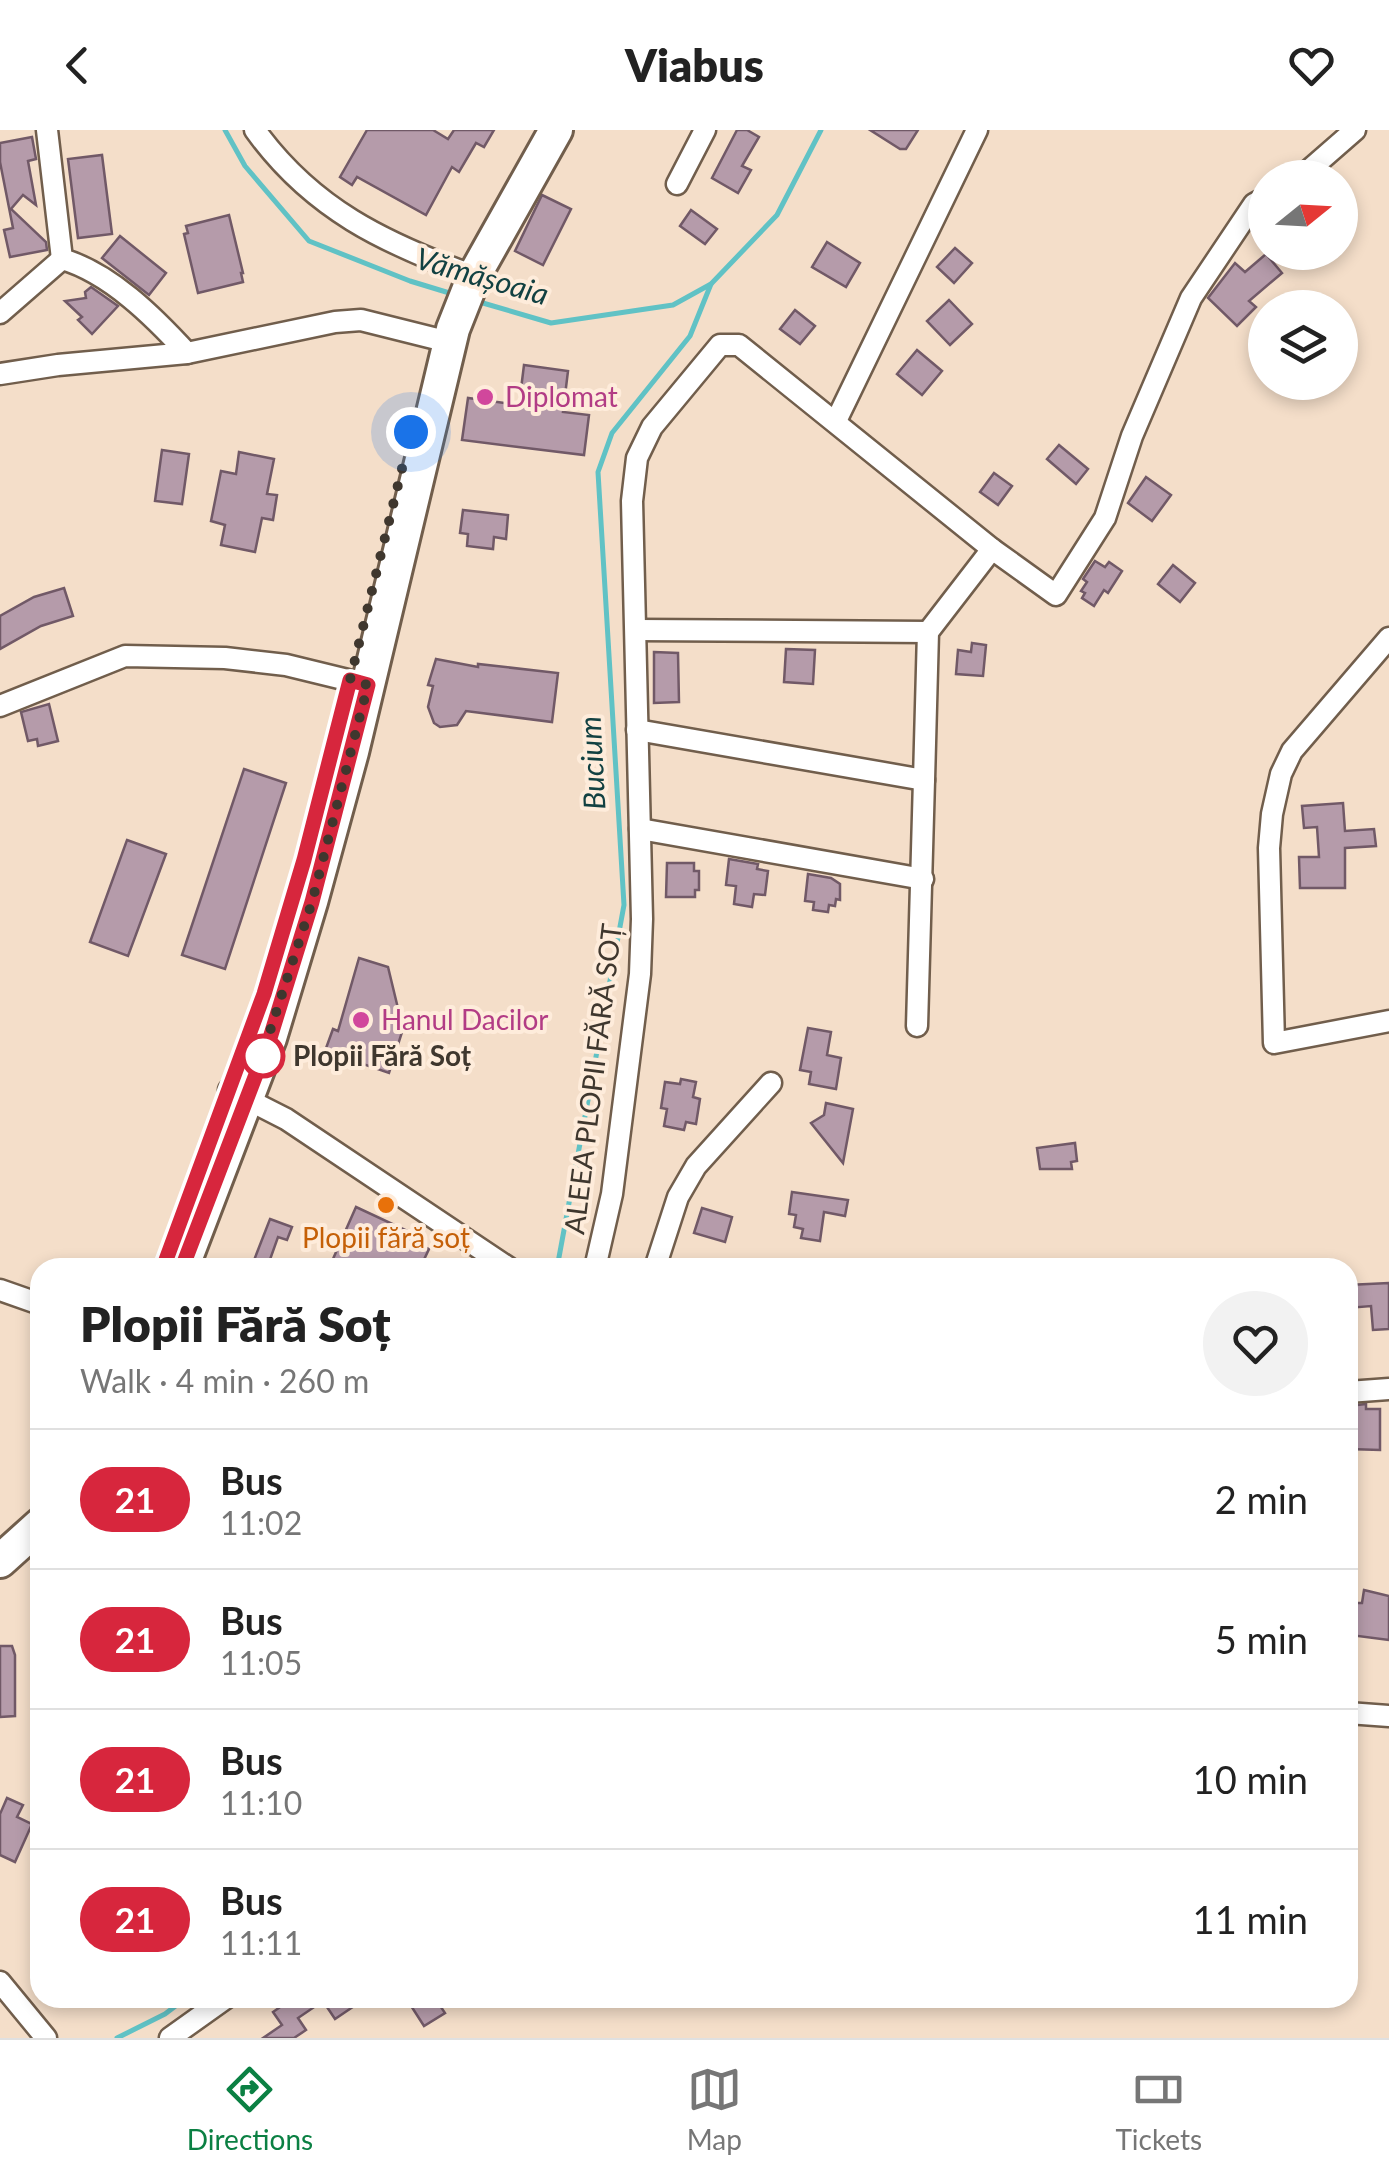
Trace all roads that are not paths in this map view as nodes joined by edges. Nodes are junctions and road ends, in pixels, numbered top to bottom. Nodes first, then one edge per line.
1 (47, 130) edge
2 (255, 130) edge
3 (533, 130) edge
4 (556, 130) edge
5 (705, 130) edge
6 (976, 130) edge
7 (1354, 130) edge
8 (1320, 160) edge
9 (677, 184) dead end
10 (1248, 213) edge
11 (62, 258) junction
12 (464, 275) junction
13 (0, 313) edge
14 (443, 333) junction
15 (187, 353) junction
16 (0, 374) edge
17 (836, 421) junction
18 (992, 549) junction
19 (638, 630) junction
20 (928, 632) junction
21 (1389, 638) edge
22 (359, 682) junction
23 (0, 706) edge
24 (637, 730) junction
25 (924, 780) junction
26 (640, 829) junction
27 (923, 879) junction
28 (1389, 1021) edge
29 (917, 1026) dead end
30 (771, 1083) dead end
31 (238, 1094) junction
32 (167, 1258) edge
33 (185, 1258) edge
34 (494, 1258) edge
35 (596, 1258) edge
36 (658, 1258) edge
37 (0, 1290) edge
38 (30, 1300) edge
39 (1389, 1389) edge
40 (1358, 1391) edge
41 (30, 1534) edge
42 (30, 1558) edge
43 (0, 1560) edge
44 (0, 1583) edge
45 (1358, 1714) edge
46 (1389, 1716) edge
47 (0, 1982) edge
48 (212, 2008) edge
49 (35, 2035) edge
50 (170, 2038) edge

1 - 11 street
2 - 12 street
3 - 12 main road
4 - 12 main road
5 - 9 street
6 - 17 street
7 - 8 street
10 - 18 street
11 - 13 street
11 - 15 street
12 - 14 main road
14 - 15 street
14 - 22 main road
15 - 16 street
17 - 18 street
17 - 19 street, ALEEA PLOPII FĂRĂ SOȚ
18 - 20 street
19 - 20 street
19 - 24 street, ALEEA PLOPII FĂRĂ SOȚ
20 - 25 street
21 - 28 street
22 - 23 street
22 - 31 main road
24 - 25 street
24 - 26 street, ALEEA PLOPII FĂRĂ SOȚ
25 - 27 street
26 - 27 street
26 - 35 street, ALEEA PLOPII FĂRĂ SOȚ
27 - 29 street
30 - 36 street
31 - 32 main road
31 - 33 main road
31 - 34 street
37 - 38 street
39 - 40 street
41 - 43 main road
42 - 44 main road
45 - 46 street
47 - 49 street
48 - 50 street

